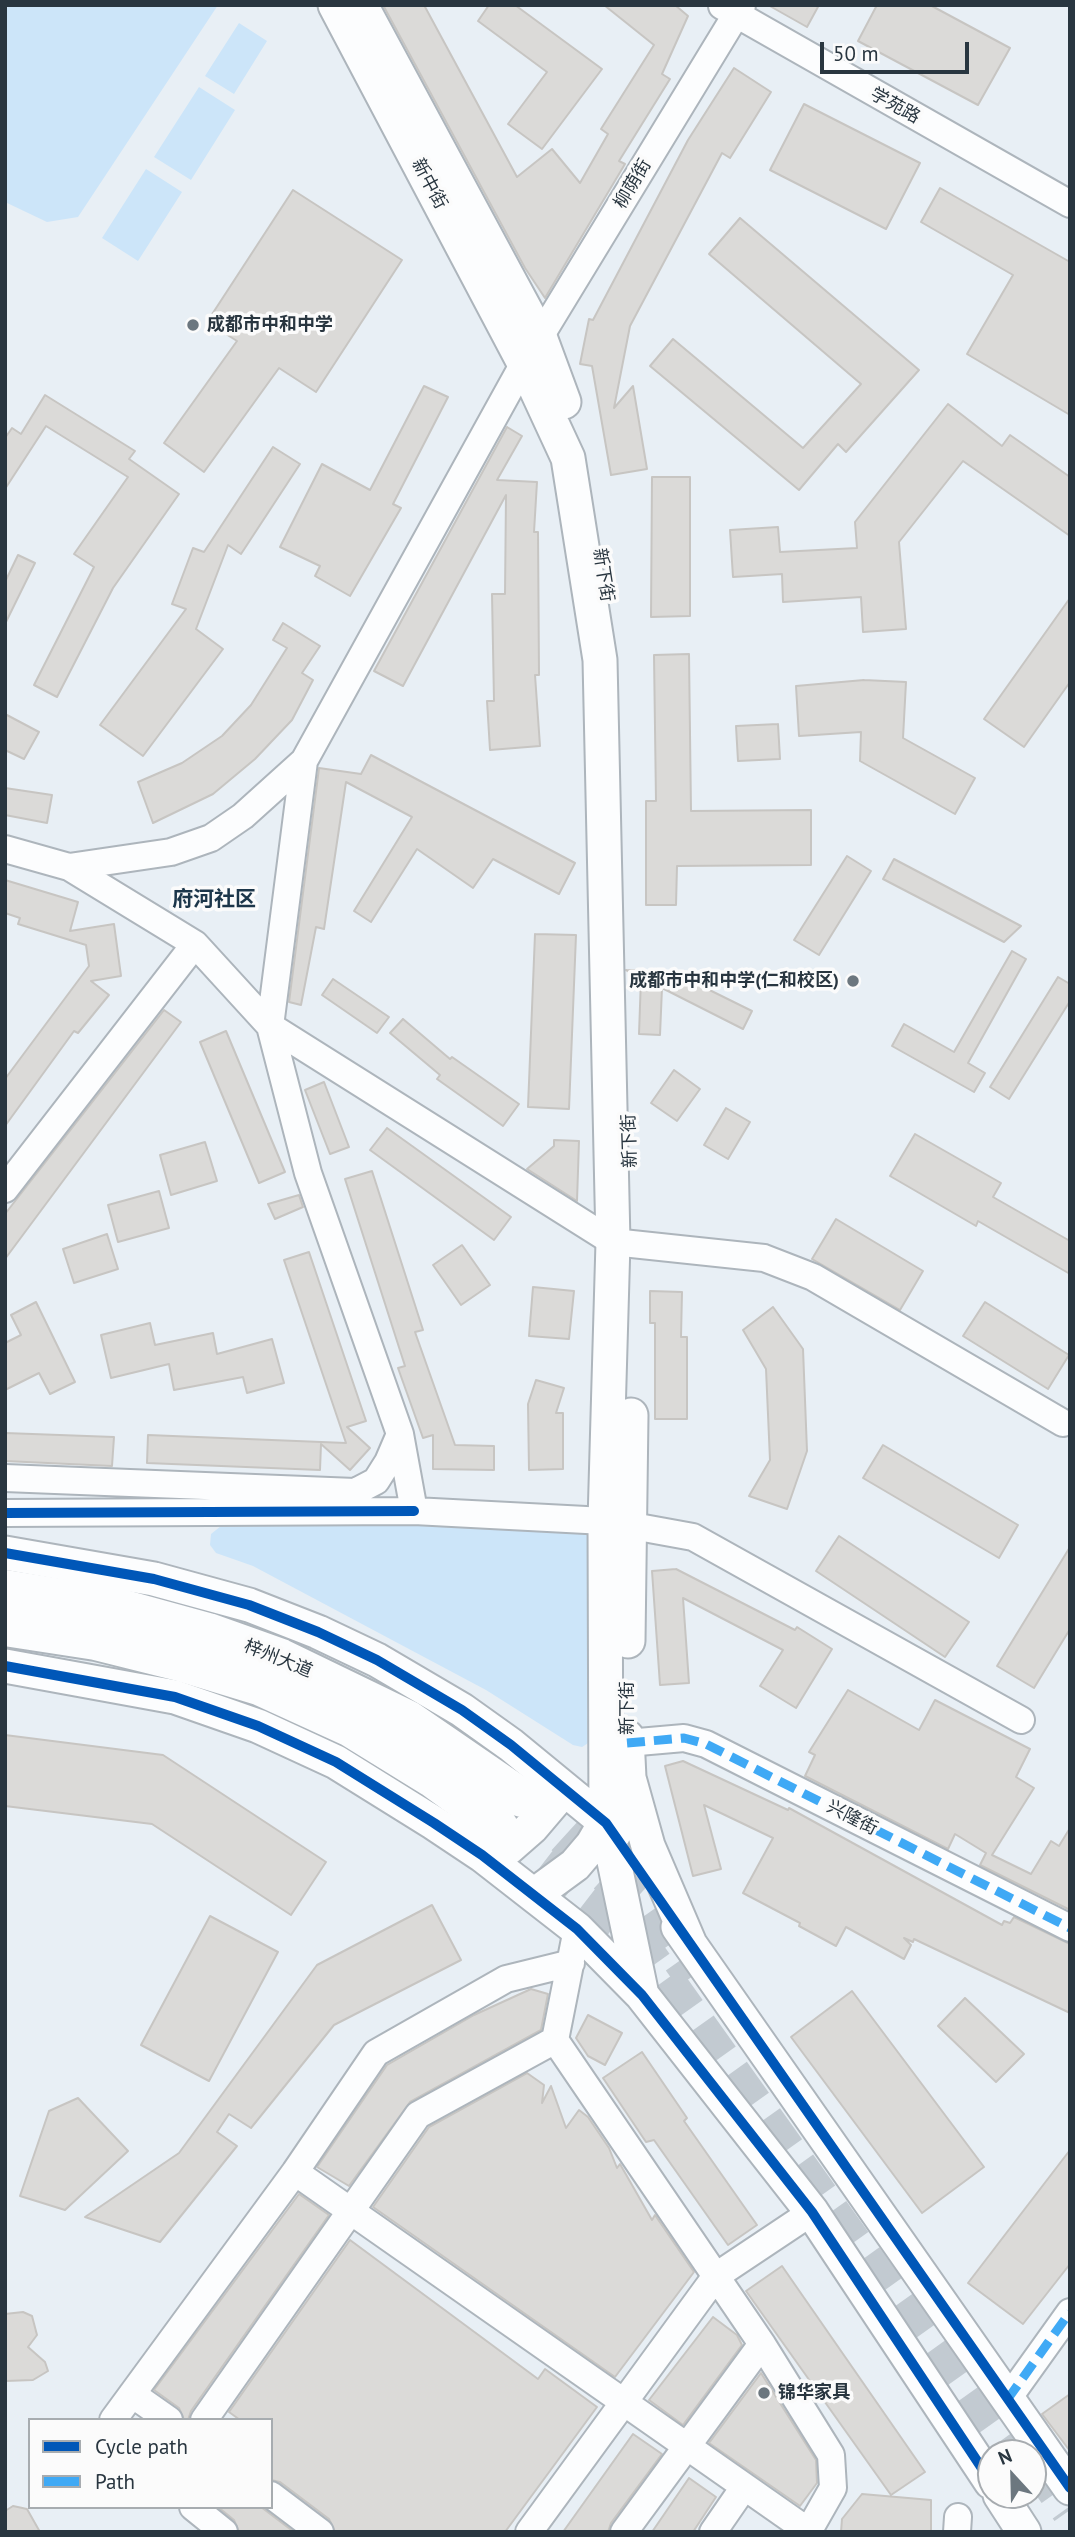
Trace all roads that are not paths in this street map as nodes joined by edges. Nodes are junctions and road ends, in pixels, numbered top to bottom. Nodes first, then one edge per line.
1 (335, 5) edge
2 (361, 5) edge
3 (733, 9) edge
4 (1070, 204) edge
5 (532, 350) junction
6 (304, 761) junction
7 (5, 849) edge
8 (69, 867) junction
9 (195, 944) junction
10 (270, 1026) junction
11 (5, 1189) edge
12 (623, 1244) junction
13 (1063, 1423) dead end
14 (400, 1434) junction
15 (5, 1478) edge
16 (414, 1511) junction
17 (5, 1513) edge
18 (617, 1523) junction
19 (5, 1553) edge
20 (5, 1589) edge
21 (5, 1627) edge
22 (5, 1666) edge
23 (1021, 1720) dead end
24 (627, 1743) junction
25 (629, 1778) junction
26 (513, 1814) junction
27 (606, 1823) junction
28 (534, 1895) junction
29 (577, 1928) junction
30 (1070, 1928) edge
31 (690, 1944) junction
32 (568, 1976) junction
33 (642, 1995) junction
34 (555, 2040) junction
35 (295, 2172) junction
36 (352, 2212) junction
37 (812, 2212) junction
38 (716, 2276) junction
39 (1070, 2312) edge
40 (762, 2344) junction
41 (132, 2394) junction
42 (1007, 2400) junction
43 (627, 2402) junction
44 (114, 2418) edge
45 (166, 2418) edge
46 (205, 2418) edge
47 (687, 2446) junction
48 (977, 2461) edge
49 (744, 2487) junction
50 (1070, 2488) edge
51 (273, 2497) edge
52 (195, 2509) edge
53 (1009, 2509) edge
54 (808, 2531) edge
55 (223, 2532) edge
56 (320, 2532) edge
57 (530, 2532) edge
58 (624, 2532) edge
59 (713, 2532) edge
60 (1024, 2532) edge

1 - 5 main road, 新中街
2 - 5 main road, 新中街
3 - 4 street, 学苑路
3 - 5 street, 柳荫街
5 - 6 street, 柳荫街
5 - 12 main road, 新下街
6 - 8 street
6 - 10 street
7 - 8 street
8 - 9 street
9 - 10 street
9 - 11 street
10 - 12 street
10 - 14 street
12 - 13 street
12 - 18 main road, 新下街
14 - 15 street
14 - 16 street
16 - 17 street
16 - 18 street
18 - 23 street
18 - 24 main road, 新下街
18 - 27 main road, 新下街
19 - 26 main road
20 - 26 highway, 梓州大道
21 - 26 highway, 梓州大道
22 - 26 main road
24 - 25 main road, 新下街
24 - 30 street, 兴隆街
25 - 27 main road
25 - 31 main road, 新下街
26 - 27 main road
26 - 28 main road
27 - 28 main road
27 - 31 main road
27 - 33 main road, 新下街
28 - 29 main road
29 - 32 street
29 - 33 main road
31 - 42 main road
32 - 34 street
32 - 35 street
33 - 37 main road
34 - 36 street
34 - 38 street
35 - 36 street
35 - 41 street
36 - 43 street
36 - 46 street
37 - 38 street
37 - 48 main road
38 - 40 street
38 - 43 street
39 - 42 street
40 - 47 street
40 - 54 street
41 - 44 street
41 - 45 street
42 - 50 main road
43 - 47 street
43 - 57 street
47 - 49 street
47 - 58 street
49 - 54 street
49 - 59 street
51 - 56 street
52 - 55 street
53 - 60 main road

